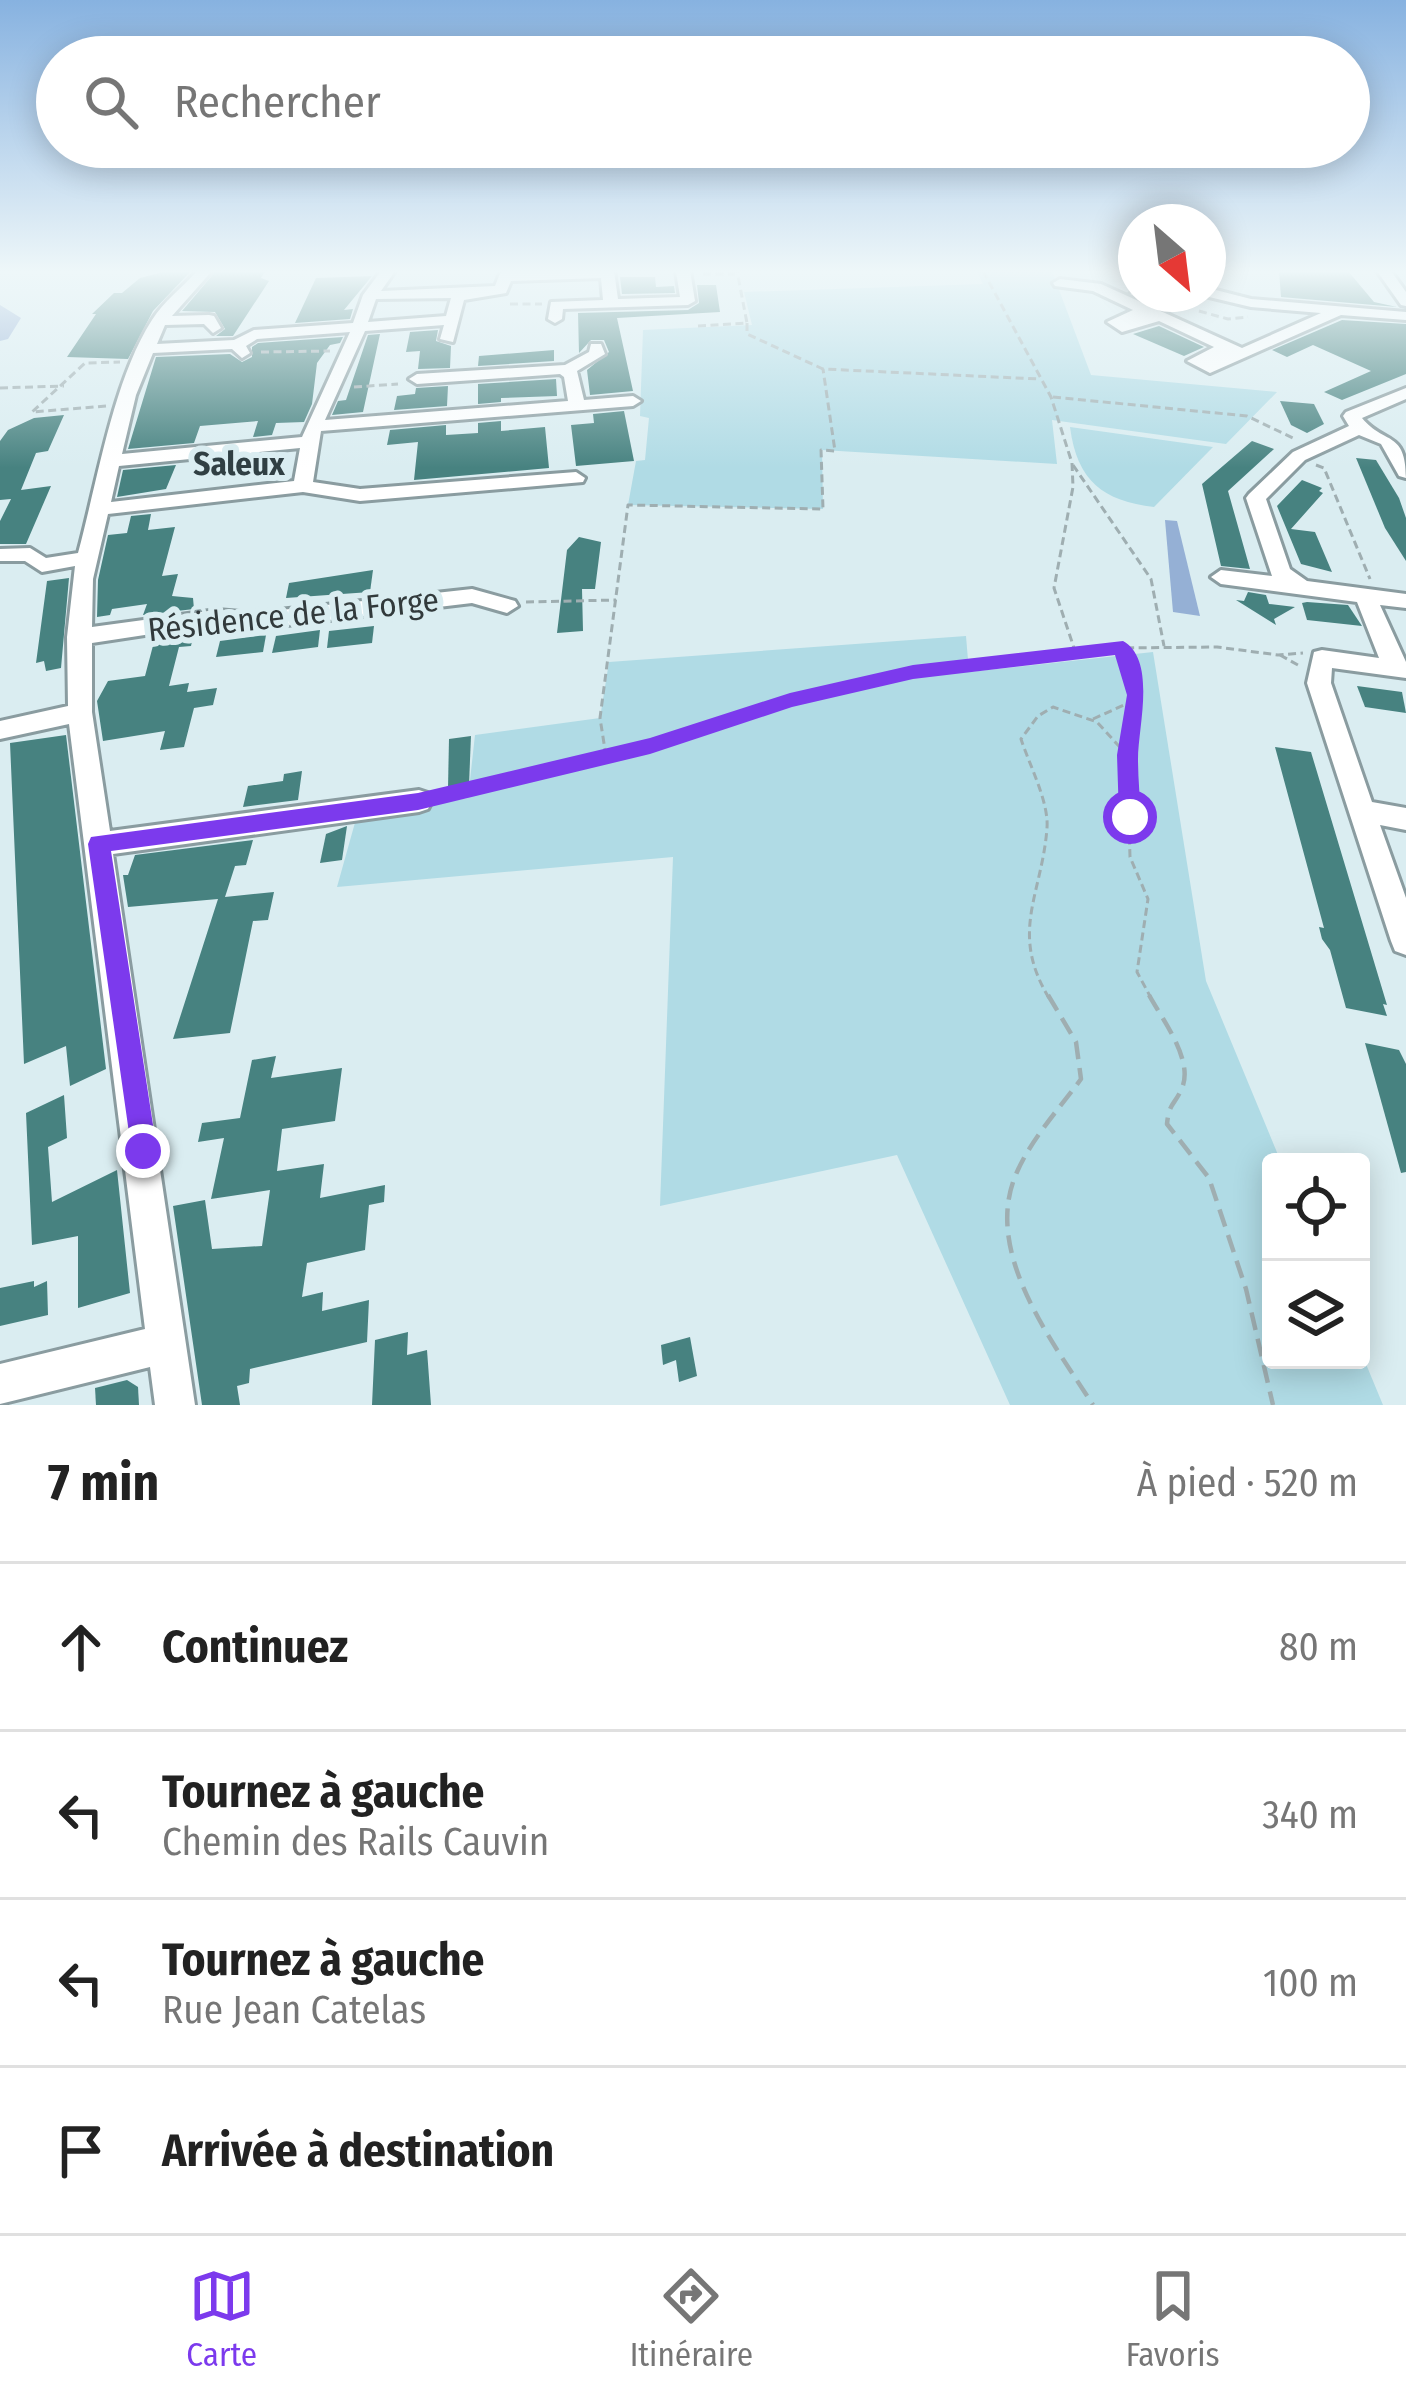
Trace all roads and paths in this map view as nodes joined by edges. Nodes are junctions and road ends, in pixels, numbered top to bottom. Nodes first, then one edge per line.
1 (151, 337) edge
2 (252, 337) edge
3 (356, 337) edge
4 (753, 337) edge
5 (1018, 337) edge
6 (1204, 337) edge
7 (1270, 337) edge
8 (596, 346) dead end
9 (239, 348) junction
10 (351, 350) junction
11 (142, 355) junction
12 (823, 369) junction
13 (567, 370) junction
14 (465, 376) junction
15 (417, 379) joint
16 (1041, 379) junction
17 (64, 386) junction
18 (0, 388) edge
19 (328, 389) junction
20 (1406, 393) edge
21 (1051, 397) junction
22 (633, 401) dead end
23 (609, 403) junction
24 (126, 405) junction
25 (577, 405) junction
26 (464, 414) junction
27 (1359, 428) junction
28 (430, 430) dead end
29 (311, 434) junction
30 (1306, 453) junction
31 (111, 461) junction
32 (1072, 464) junction
33 (1406, 472) edge
34 (576, 478) dead end
35 (303, 486) junction
36 (100, 509) junction
37 (0, 555) edge
38 (87, 558) junction
39 (1221, 577) dead end
40 (1301, 586) junction
41 (1366, 597) junction
42 (616, 600) junction
43 (1398, 600) edge
44 (507, 606) joint
45 (78, 637) junction
46 (1165, 647) junction
47 (1123, 648) junction
48 (1075, 651) junction
49 (1322, 658) junction
50 (1401, 669) edge
51 (1136, 695) junction
52 (80, 712) junction
53 (1091, 720) junction
54 (0, 730) edge
55 (1127, 755) junction
56 (606, 758) junction
57 (418, 801) joint
58 (1362, 811) junction
59 (1406, 819) edge
60 (99, 844) junction
61 (1406, 941) edge
62 (167, 1343) junction
63 (0, 1384) edge
64 (175, 1405) edge
65 (1093, 1405) edge
66 (1273, 1405) edge

1 - 11 street
2 - 9 street
3 - 10 street
4 - 12 path
5 - 16 path
6 - 7 street
8 - 13 street
9 - 10 path
9 - 11 street
10 - 19 street
11 - 17 path
11 - 24 street
12 - 16 path
12 - 42 path
13 - 14 street
13 - 25 street
14 - 15 street
14 - 26 street
15 - 19 path
16 - 21 path
17 - 18 path
17 - 24 path
19 - 29 street
20 - 27 street
21 - 30 path
21 - 32 path
22 - 23 street
23 - 25 street
23 - 28 street
24 - 31 street
25 - 26 street
26 - 29 street
27 - 30 street
27 - 33 street
29 - 31 street
29 - 35 street
30 - 40 street
30 - 43 path
31 - 36 street
32 - 46 path
32 - 48 path
34 - 35 street
35 - 36 street
36 - 38 street
37 - 38 street
38 - 45 street
39 - 40 street
40 - 41 street
41 - 43 street
41 - 50 street
42 - 44 path
42 - 56 path
44 - 45 street, Résidence de la Forge
45 - 52 street
46 - 47 path
46 - 49 path
47 - 48 path
47 - 51 path
48 - 56 path
49 - 50 street
49 - 58 street
51 - 53 path
51 - 55 path
52 - 54 street
52 - 60 street
53 - 55 path
53 - 65 path
55 - 66 path
56 - 57 path
57 - 60 street
58 - 59 street
58 - 61 street
60 - 62 street
62 - 63 street
62 - 64 street

